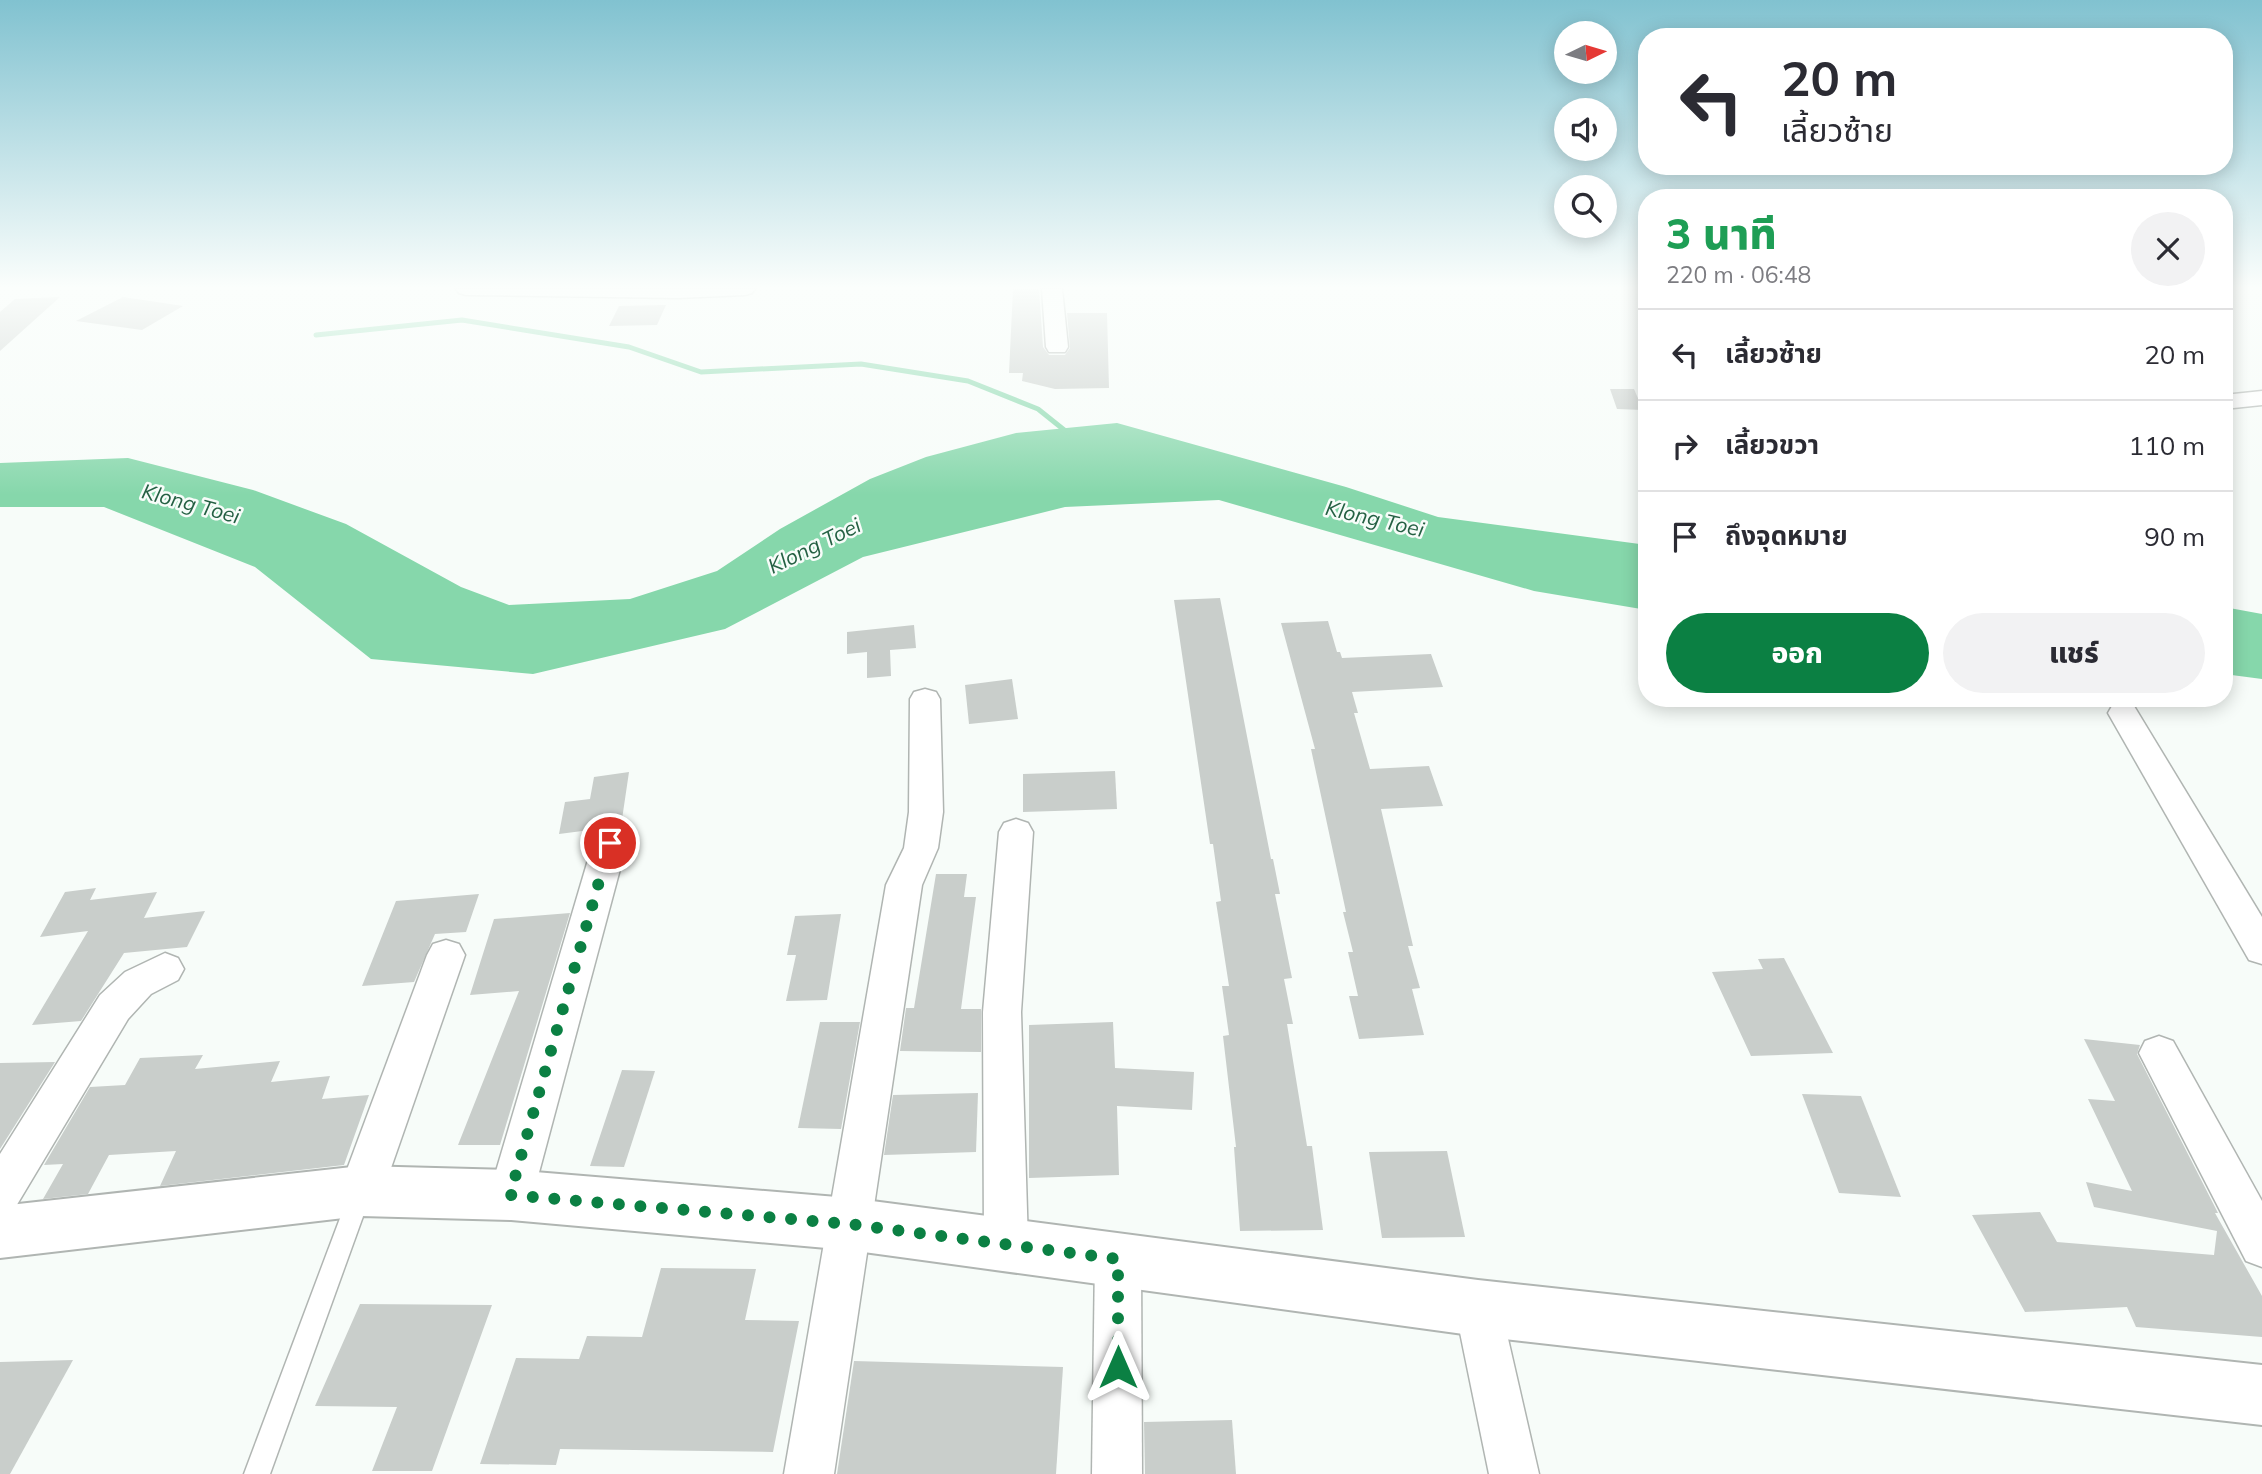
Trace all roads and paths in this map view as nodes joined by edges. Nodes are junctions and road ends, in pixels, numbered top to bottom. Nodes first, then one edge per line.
1 (2262, 398) edge
2 (2233, 401) edge
3 (925, 699) dead end
4 (2123, 713) dead end
5 (1016, 832) dead end
6 (610, 843) dead end
7 (2262, 949) edge
8 (446, 955) dead end
9 (165, 969) dead end
10 (2159, 1053) dead end
11 (361, 1191) junction
12 (0, 1194) edge
13 (510, 1195) junction
14 (849, 1224) junction
15 (0, 1232) edge
16 (1006, 1244) junction
17 (2262, 1245) edge
18 (1118, 1259) junction
19 (1478, 1308) junction
20 (2262, 1395) edge
21 (257, 1474) edge
22 (809, 1474) edge
23 (1117, 1474) edge
24 (1514, 1474) edge

1 - 2 street
3 - 14 street
4 - 7 street
5 - 16 street
6 - 13 street
8 - 11 street
9 - 12 street
10 - 17 street
11 - 13 street
11 - 15 street
11 - 21 lane
13 - 14 street
14 - 16 street
14 - 22 street
16 - 18 street
18 - 19 street
18 - 23 street
19 - 20 street
19 - 24 street

